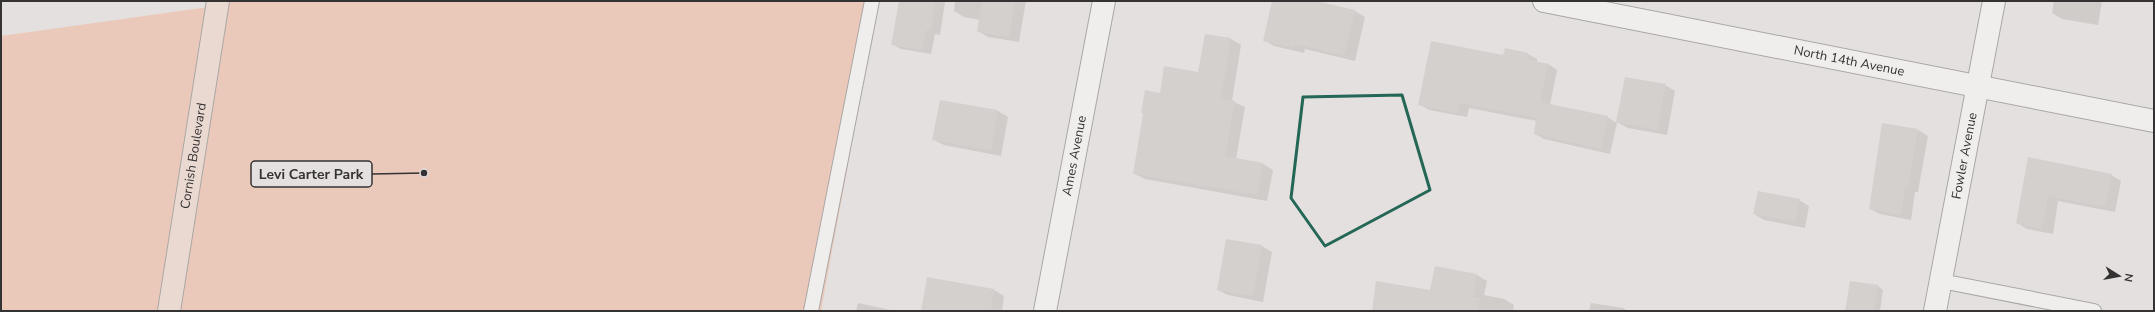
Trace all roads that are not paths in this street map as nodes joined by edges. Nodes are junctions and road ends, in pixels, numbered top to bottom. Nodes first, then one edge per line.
1 (218, 1) edge
2 (872, 1) edge
3 (1104, 1) edge
4 (1544, 1) edge
5 (1994, 1) edge
6 (1978, 86) junction
7 (2154, 121) edge
8 (1941, 281) junction
9 (169, 311) edge
10 (811, 311) edge
11 (1045, 311) edge
12 (1935, 311) edge
13 (2094, 311) edge

1 - 9 street, Cornish Boulevard
2 - 10 lane
3 - 11 street, Ames Avenue
4 - 6 street, North 14th Avenue
5 - 6 street, Fowler Avenue
6 - 7 street, North 14th Avenue
6 - 8 street, Fowler Avenue
8 - 12 street, Fowler Avenue
8 - 13 lane

